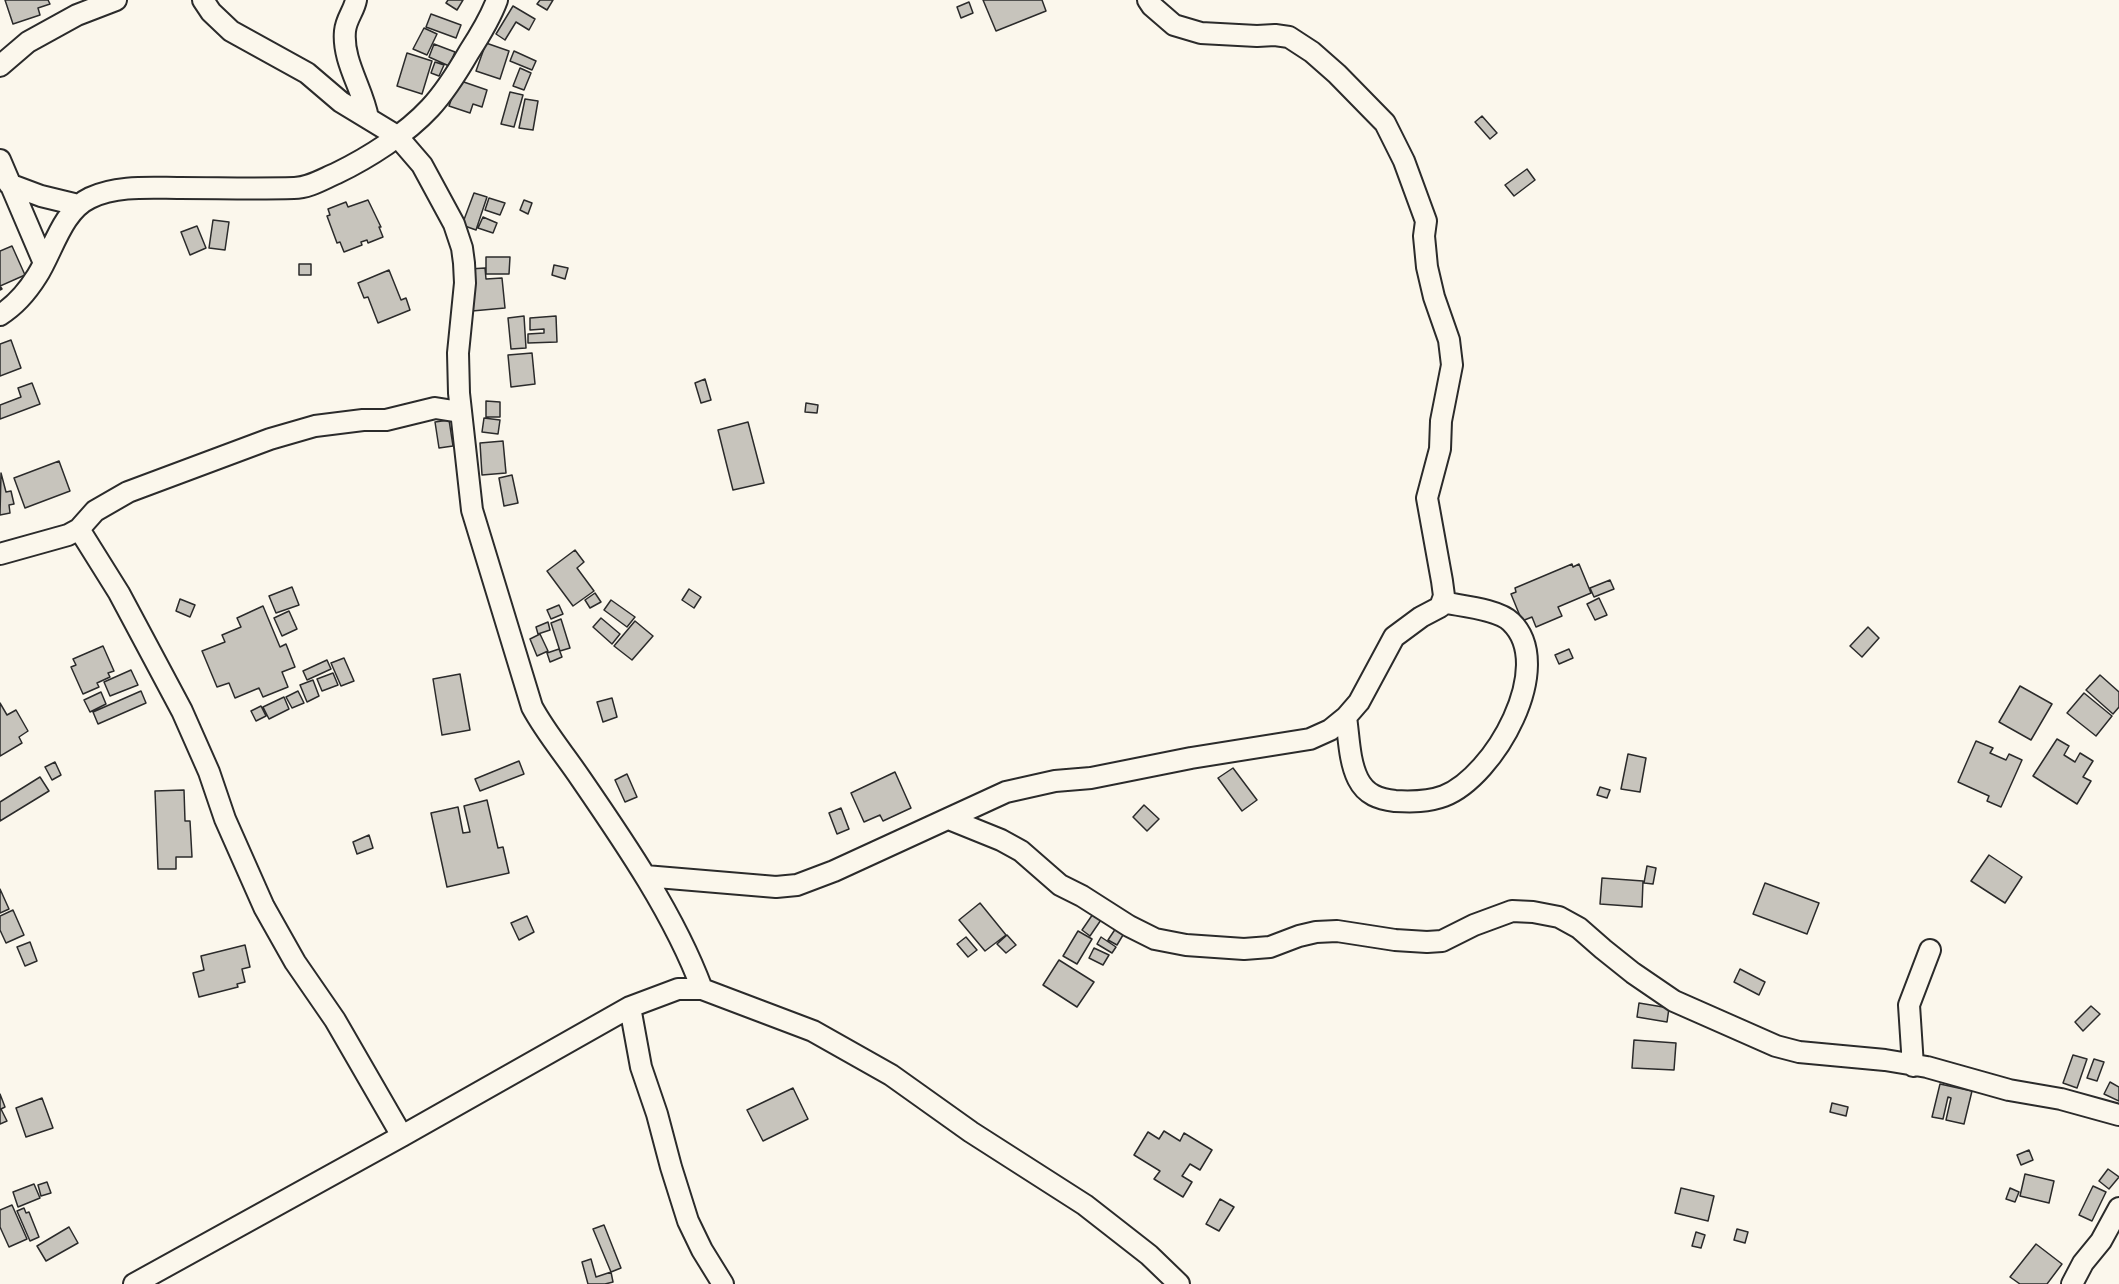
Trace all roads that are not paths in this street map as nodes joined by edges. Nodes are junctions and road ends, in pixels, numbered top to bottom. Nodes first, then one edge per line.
1 (116, 0) edge
2 (203, 0) edge
3 (356, 0) edge
4 (497, 0) edge
5 (1148, 0) edge
6 (0, 66) edge
7 (368, 118) junction
8 (397, 136) junction
9 (0, 160) edge
10 (9, 184) junction
11 (78, 205) junction
12 (44, 263) junction
13 (0, 315) edge
14 (460, 412) junction
15 (79, 529) junction
16 (0, 554) edge
17 (1442, 602) junction
18 (1346, 717) junction
19 (950, 819) junction
20 (645, 876) junction
21 (1930, 950) dead end
22 (702, 988) junction
23 (630, 1007) junction
24 (1913, 1066) junction
25 (2119, 1115) edge
26 (402, 1136) junction
27 (2119, 1208) edge
28 (134, 1284) edge
29 (723, 1284) edge
30 (1179, 1284) edge
31 (2072, 1284) edge

1 - 6 street
2 - 7 street
3 - 7 street
4 - 8 street
5 - 17 street
7 - 8 street
8 - 11 street
8 - 14 street
9 - 10 street
10 - 11 street
10 - 12 street
11 - 12 street
12 - 13 street
14 - 15 street
14 - 20 street
15 - 16 street
15 - 26 street
17 - 18 street
17 - 18 street
18 - 19 street
19 - 20 street
19 - 24 street
20 - 22 street
21 - 24 street
22 - 23 street
22 - 30 street
23 - 26 street
23 - 29 street
24 - 25 street
26 - 28 street
27 - 31 street

